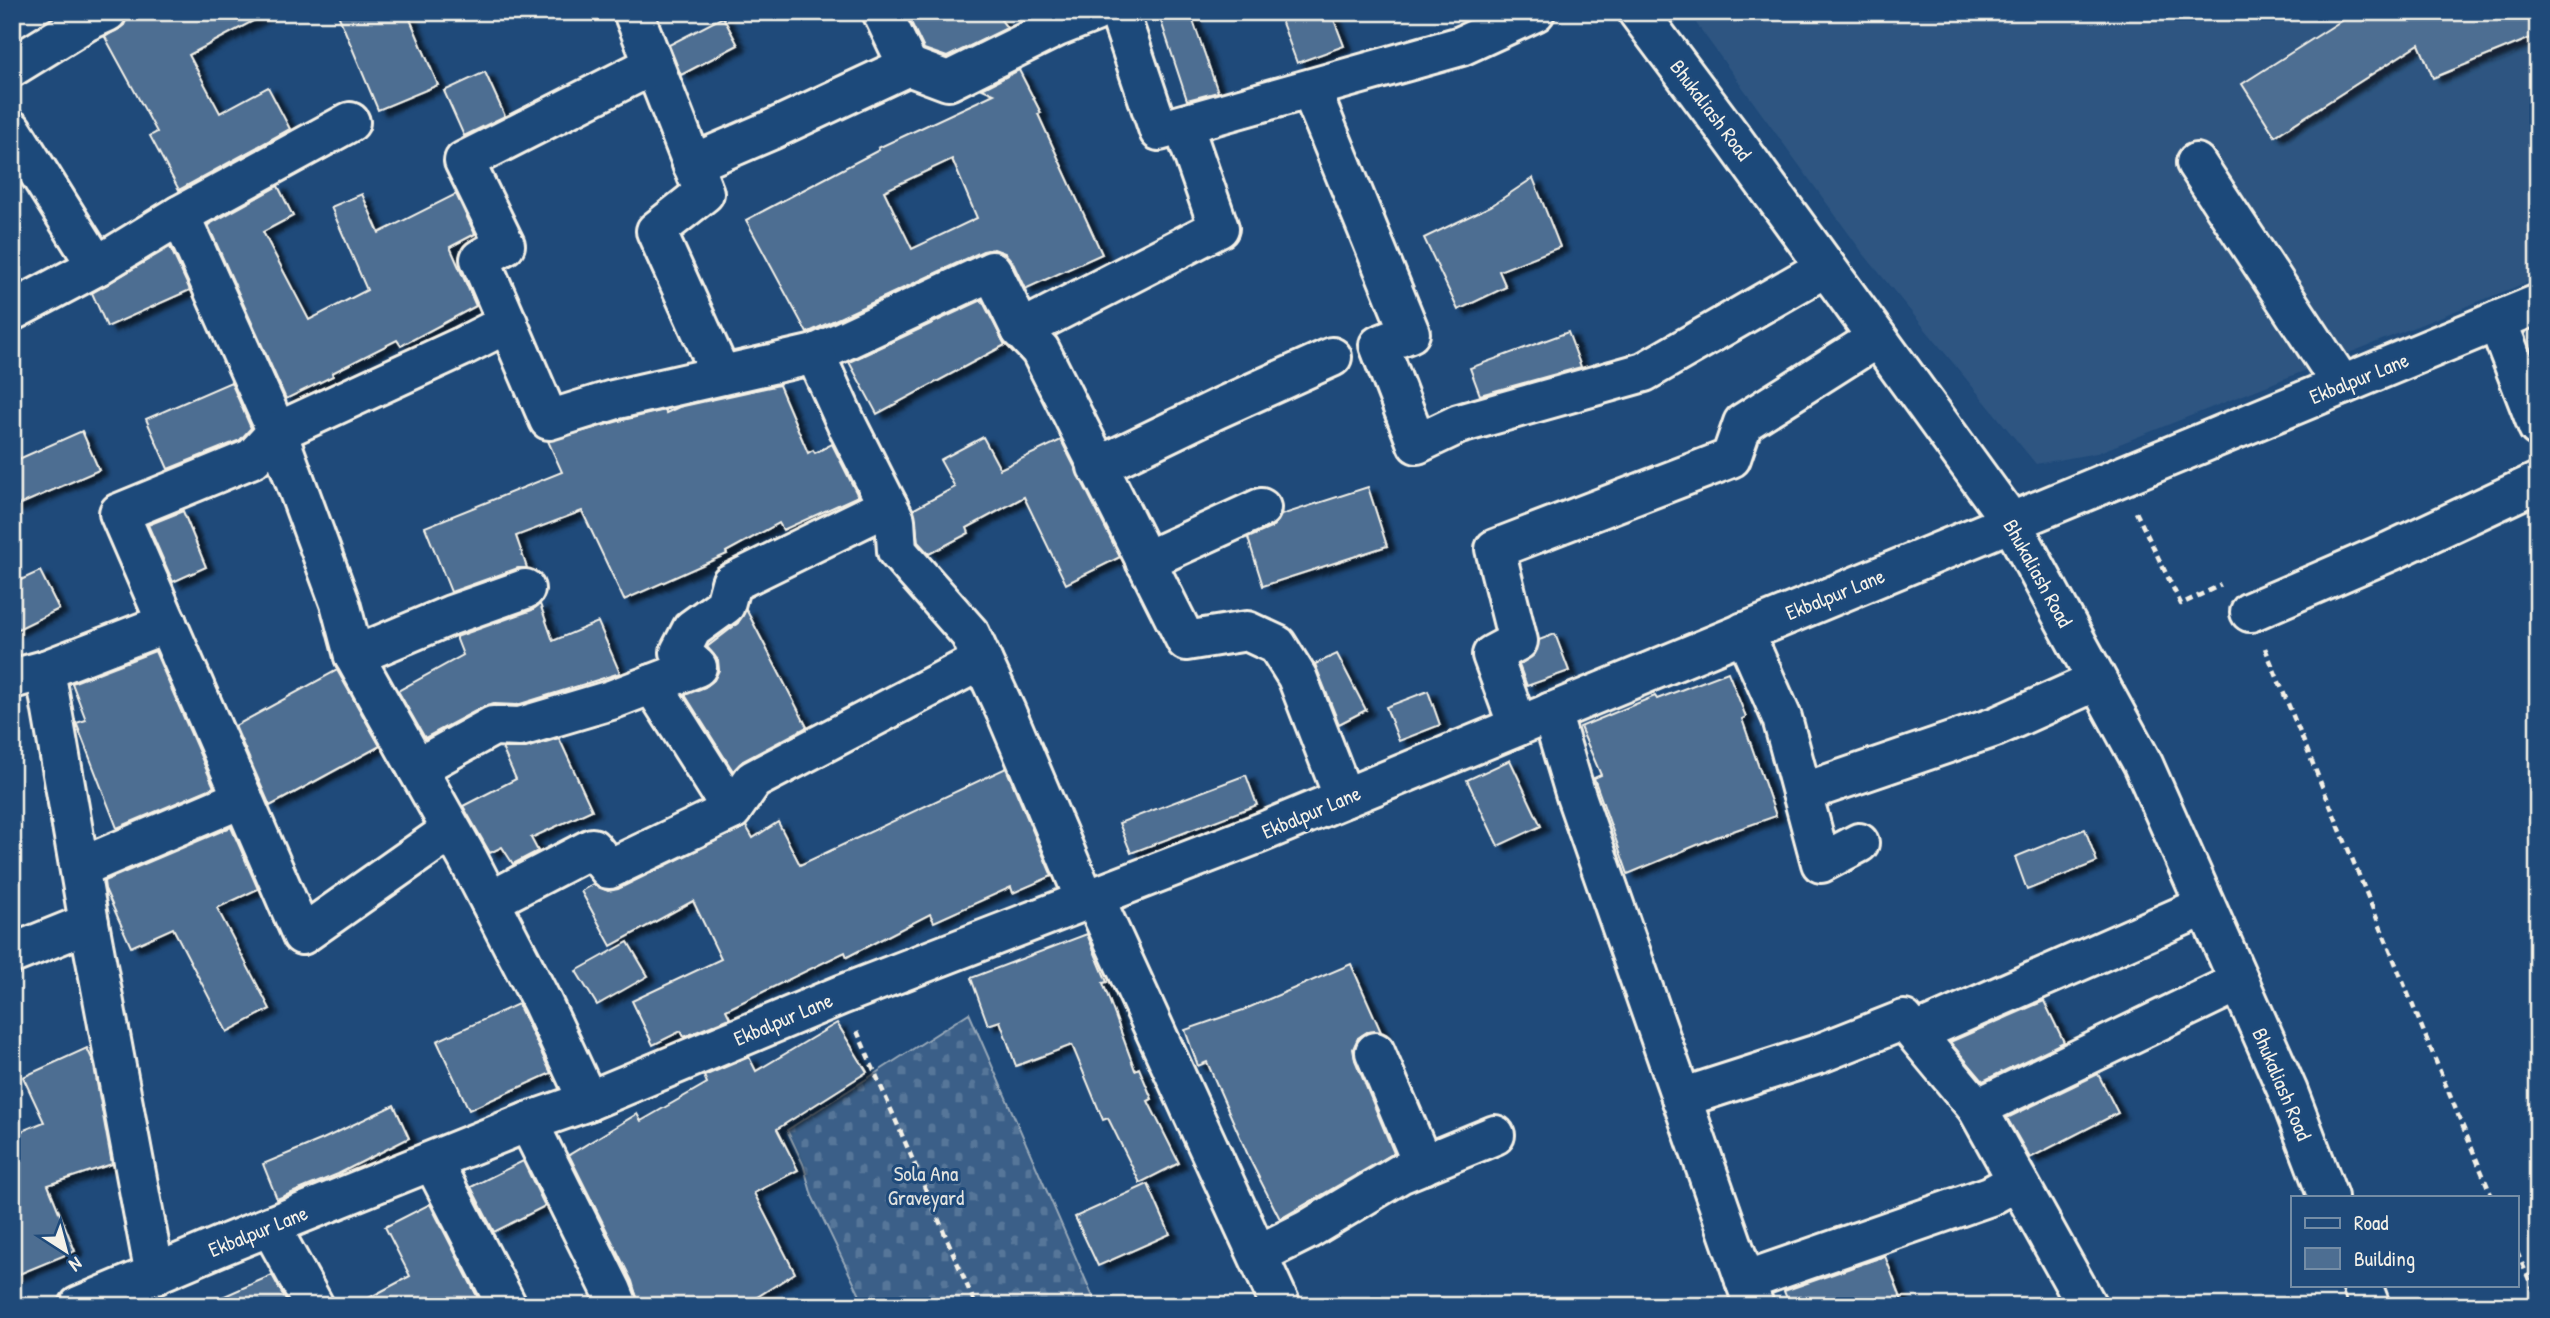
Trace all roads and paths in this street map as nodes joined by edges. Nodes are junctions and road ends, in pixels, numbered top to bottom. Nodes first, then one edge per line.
1 (107, 12) edge
2 (633, 12) edge
3 (882, 12) edge
4 (1095, 12) edge
5 (1119, 12) edge
6 (1535, 12) edge
7 (1638, 12) edge
8 (1053, 20) edge
9 (653, 65) junction
10 (908, 66) junction
11 (12, 67) edge
12 (1311, 90) junction
13 (350, 122) dead end
14 (1184, 125) junction
15 (12, 130) edge
16 (2196, 163) dead end
17 (692, 164) junction
18 (180, 215) junction
19 (97, 266) junction
20 (1826, 267) junction
21 (2538, 304) edge
22 (12, 311) edge
23 (2497, 321) junction
24 (508, 323) junction
25 (1021, 330) junction
26 (1877, 338) junction
27 (815, 354) junction
28 (1332, 357) dead end
29 (722, 375) junction
30 (2342, 385) junction
31 (2538, 427) edge
32 (277, 432) junction
33 (1097, 467) junction
34 (2119, 477) junction
35 (2538, 482) edge
36 (888, 506) junction
37 (1261, 508) dead end
38 (2011, 522) junction
39 (1145, 561) junction
40 (526, 589) dead end
41 (2250, 612) junction
42 (167, 623) junction
43 (1744, 632) junction
44 (354, 656) junction
45 (982, 660) junction
46 (28, 674) edge
47 (2097, 681) junction
48 (652, 684) junction
49 (1534, 719) junction
50 (417, 768) junction
51 (1802, 793) junction
52 (243, 798) junction
53 (1344, 798) junction
54 (732, 810) junction
55 (451, 830) junction
56 (1859, 843) dead end
57 (81, 867) junction
58 (1090, 899) junction
59 (489, 901) junction
60 (2205, 906) junction
61 (89, 923) junction
62 (12, 954) edge
63 (2239, 982) junction
64 (841, 995) junction
65 (1916, 1033) junction
66 (1375, 1052) dead end
67 (1681, 1098) junction
68 (588, 1101) junction
69 (1977, 1108) junction
70 (528, 1122) junction
71 (1495, 1135) dead end
72 (433, 1162) junction
73 (1423, 1165) junction
74 (2017, 1181) junction
75 (2328, 1196) edge
76 (2492, 1196) edge
77 (270, 1226) junction
78 (1259, 1254) junction
79 (2518, 1254) edge
80 (2362, 1286) edge
81 (147, 1288) edge
82 (1750, 1293) edge
83 (2538, 1300) edge
84 (79, 1306) edge
85 (314, 1306) edge
86 (507, 1306) edge
87 (618, 1306) edge
88 (976, 1306) edge
89 (1281, 1306) edge
90 (2087, 1306) edge
91 (2370, 1306) edge

1 - 11 street
2 - 9 street
3 - 10 street
4 - 8 street
5 - 14 street
6 - 12 street
7 - 20 street, Bhukaliash Road
8 - 10 street
9 - 17 street
9 - 24 street
10 - 17 street
12 - 14 street
12 - 20 street
13 - 18 street
14 - 25 street
15 - 19 street
16 - 30 street
17 - 29 street
18 - 19 street
18 - 32 street
19 - 22 street
20 - 26 street, Bhukaliash Road
21 - 23 street, Ekbalpur Lane
23 - 30 street, Ekbalpur Lane
23 - 31 street
24 - 29 street
24 - 32 street
25 - 27 street
25 - 33 street
26 - 38 street, Bhukaliash Road
26 - 49 street
27 - 29 street
27 - 36 street
28 - 33 street
30 - 34 street, Ekbalpur Lane
32 - 42 street
32 - 44 street
33 - 39 street
34 - 38 street, Ekbalpur Lane
34 - 41 path
35 - 41 street
36 - 45 street
36 - 48 street
37 - 39 street
38 - 43 street, Ekbalpur Lane
38 - 47 street, Bhukaliash Road
39 - 53 street
40 - 44 street
41 - 76 path
42 - 46 street
42 - 52 street
43 - 49 street, Ekbalpur Lane
43 - 51 street
44 - 50 street
45 - 54 street
45 - 58 street
46 - 57 street
47 - 51 street
47 - 60 street, Bhukaliash Road
48 - 50 street
48 - 54 street
49 - 53 street, Ekbalpur Lane
49 - 67 street
50 - 55 street
51 - 56 street
52 - 55 street
52 - 57 street
53 - 58 street, Ekbalpur Lane
54 - 59 street
55 - 59 street
57 - 61 street
58 - 64 street, Ekbalpur Lane
58 - 78 street
59 - 68 street
60 - 63 street, Bhukaliash Road
60 - 65 street
61 - 62 street
61 - 81 street
63 - 69 street
63 - 75 street, Bhukaliash Road
64 - 68 street, Ekbalpur Lane
64 - 88 path
65 - 67 street
65 - 69 street
66 - 73 street
67 - 82 street
68 - 70 street, Ekbalpur Lane
69 - 74 street
70 - 72 street, Ekbalpur Lane
70 - 87 street
71 - 73 street
72 - 77 street, Ekbalpur Lane
72 - 86 street
73 - 78 street
74 - 82 street
74 - 90 street
77 - 81 street, Ekbalpur Lane
77 - 85 street
78 - 89 street
79 - 83 path
80 - 91 street
81 - 84 street, Ekbalpur Lane

